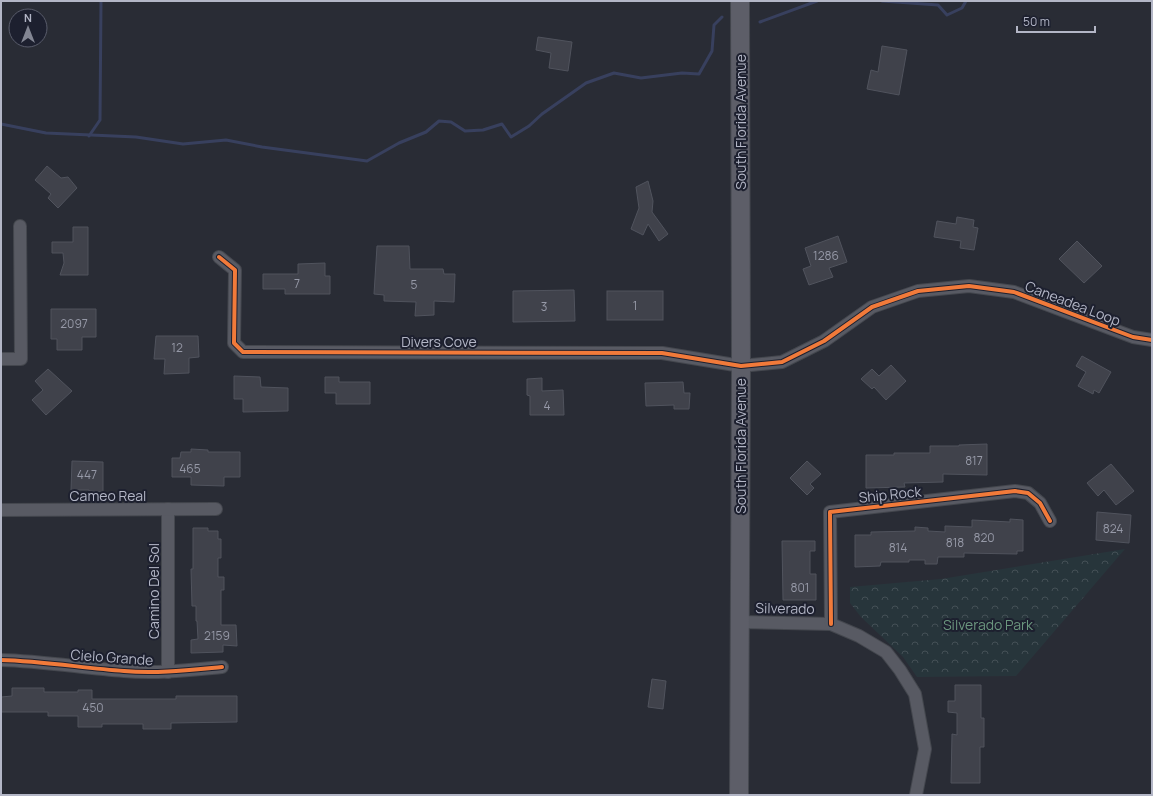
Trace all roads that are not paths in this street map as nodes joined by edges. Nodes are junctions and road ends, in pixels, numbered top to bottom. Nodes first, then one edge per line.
1 (740, 1) edge
2 (20, 226) dead end
3 (219, 257) dead end
4 (1152, 340) edge
5 (1, 359) edge
6 (740, 366) junction
7 (168, 509) junction
8 (216, 509) dead end
9 (1, 510) edge
10 (1050, 521) dead end
11 (740, 622) junction
12 (831, 624) junction
13 (1, 660) edge
14 (222, 668) dead end
15 (168, 672) junction
16 (739, 795) edge
17 (916, 795) edge

1 - 6 main road, South Florida Avenue
2 - 5 street
3 - 6 street, Divers Cove
4 - 6 street, Caneadea Loop
6 - 11 main road, South Florida Avenue
7 - 8 street, Cameo Real
7 - 9 street, Cameo Real
7 - 15 street, Camino Del Sol
10 - 12 street, Ship Rock
11 - 12 street, Silverado
11 - 16 main road, South Florida Avenue
12 - 17 street, Silverado
13 - 15 street, Cielo Grande
14 - 15 street, Cielo Grande

